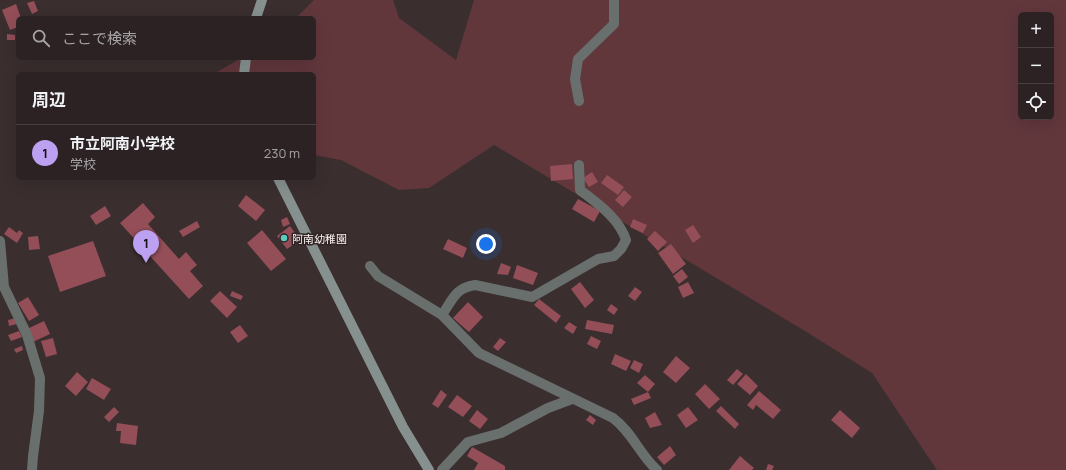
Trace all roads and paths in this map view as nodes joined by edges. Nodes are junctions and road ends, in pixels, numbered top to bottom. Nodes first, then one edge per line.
1 (262, 0) edge
2 (614, 0) edge
3 (257, 16) edge
4 (246, 60) edge
5 (244, 72) edge
6 (579, 101) dead end
7 (579, 165) dead end
8 (279, 180) edge
9 (0, 241) edge
10 (370, 266) dead end
11 (442, 315) junction
12 (572, 399) junction
13 (32, 470) edge
14 (429, 470) edge
15 (442, 470) edge
16 (657, 470) edge

1 - 3 street
2 - 6 street
4 - 5 street
7 - 11 street
8 - 14 street
9 - 13 street
10 - 11 street
11 - 12 street
12 - 15 street
12 - 16 street

